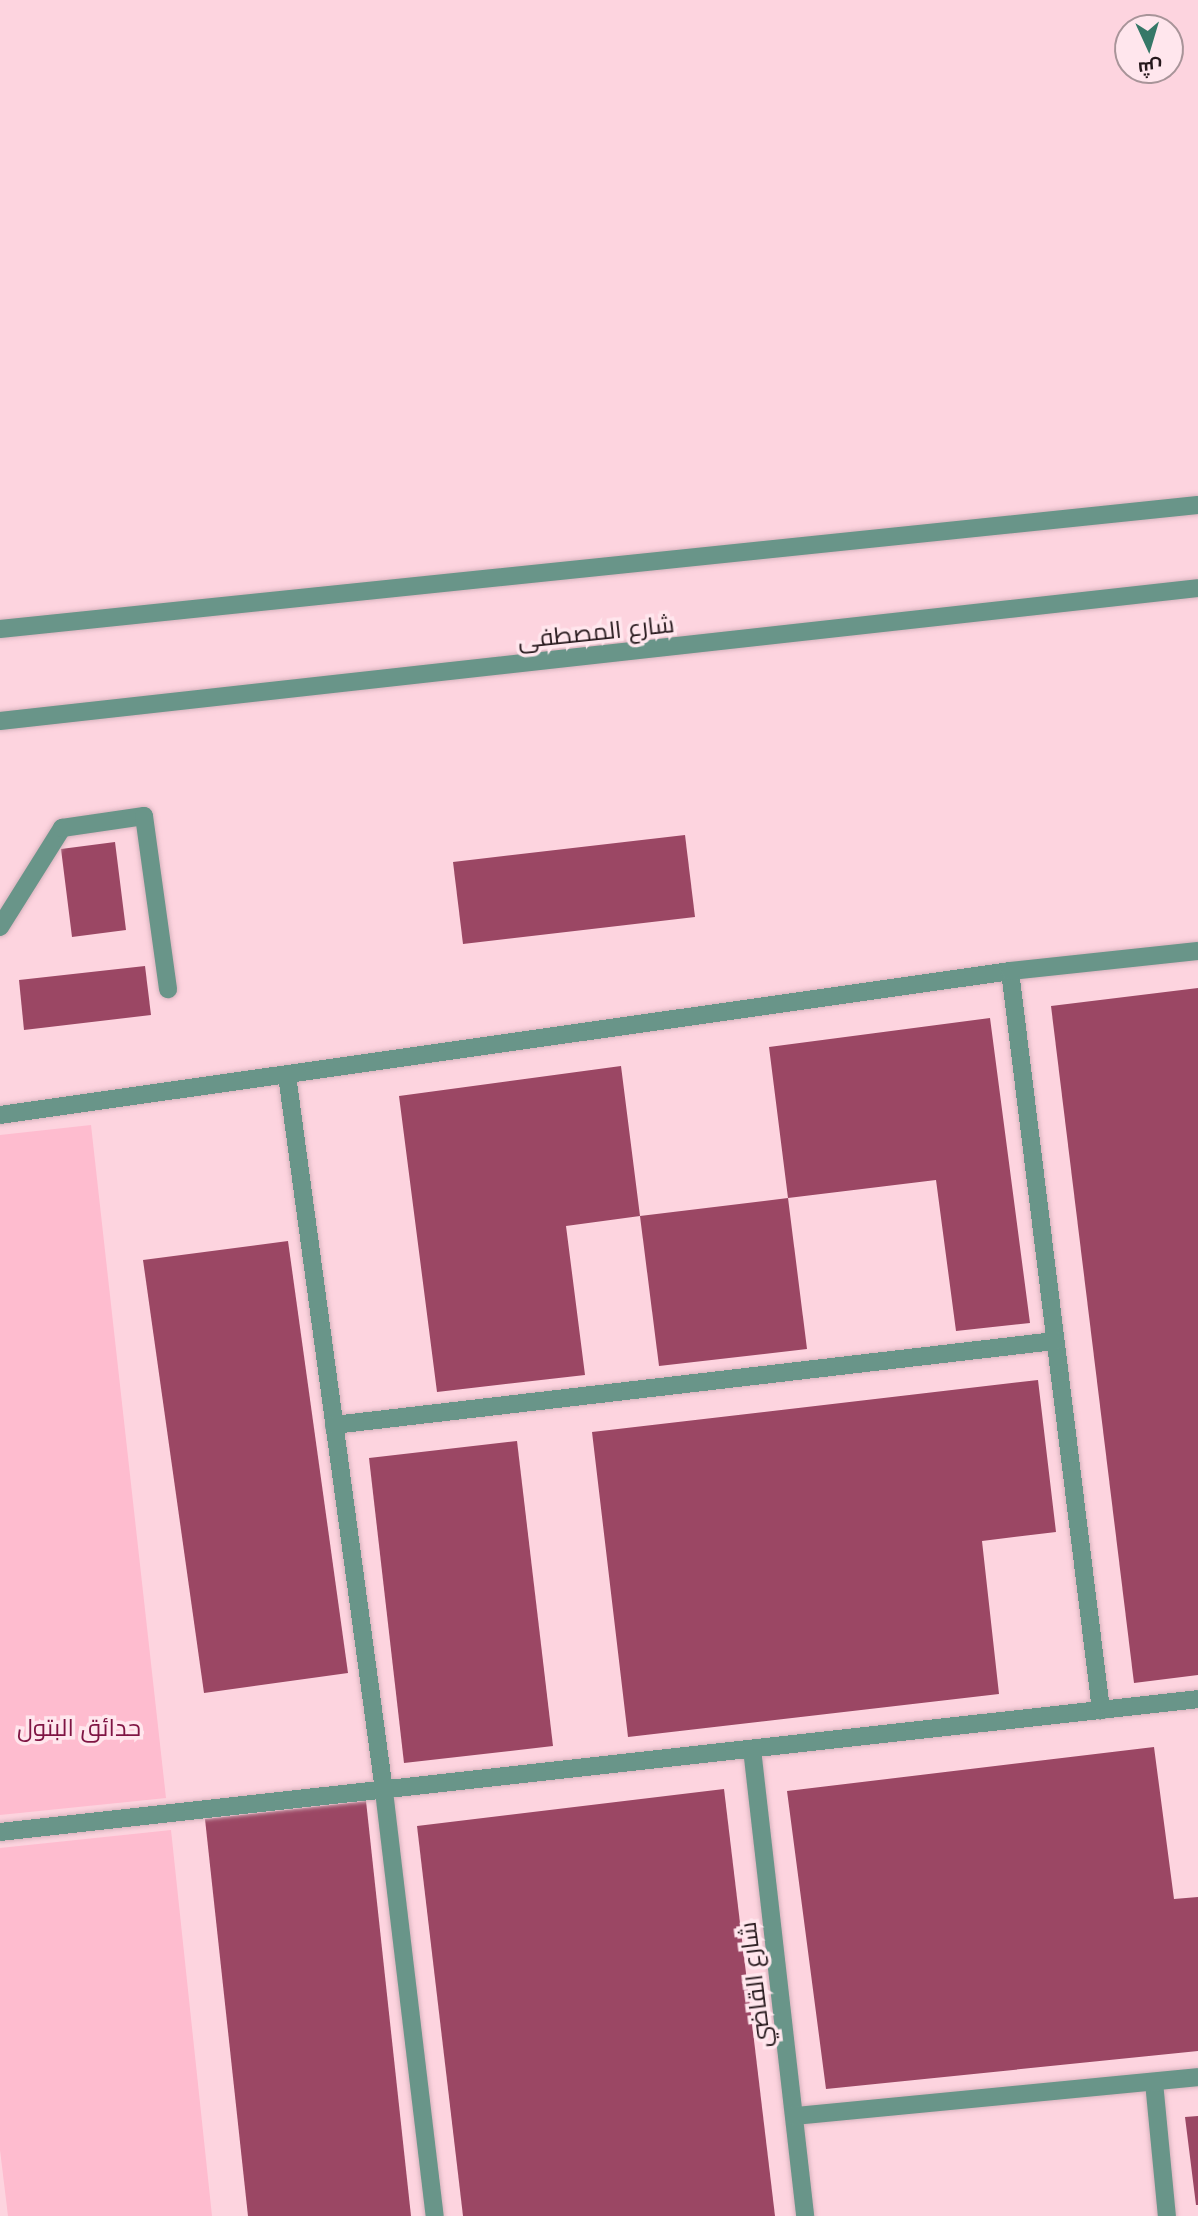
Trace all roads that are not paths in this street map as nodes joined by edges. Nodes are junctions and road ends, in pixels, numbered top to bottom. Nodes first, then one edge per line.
1 (1198, 505) edge
2 (1198, 589) edge
3 (0, 629) edge
4 (0, 721) edge
5 (0, 927) edge
6 (1198, 951) edge
7 (1010, 971) junction
8 (168, 989) dead end
9 (287, 1075) junction
10 (0, 1115) edge
11 (1055, 1341) junction
12 (334, 1425) junction
13 (1198, 1699) edge
14 (1101, 1710) junction
15 (752, 1749) junction
16 (384, 1791) junction
17 (0, 1832) edge
18 (1198, 2077) edge
19 (1154, 2082) junction
20 (795, 2116) junction
21 (435, 2216) edge
22 (805, 2216) edge
23 (1167, 2216) edge

1 - 3 street
2 - 4 street, شارع المصطفى
5 - 8 street
6 - 7 street
7 - 9 street
7 - 11 street
9 - 10 street
9 - 12 street
11 - 12 street
11 - 14 street
12 - 16 street
13 - 14 street
14 - 15 street
15 - 16 street
15 - 20 street, شارع القاضي
16 - 17 street
16 - 21 street
18 - 19 street
19 - 20 street
19 - 23 street
20 - 22 street, شارع القاضي

